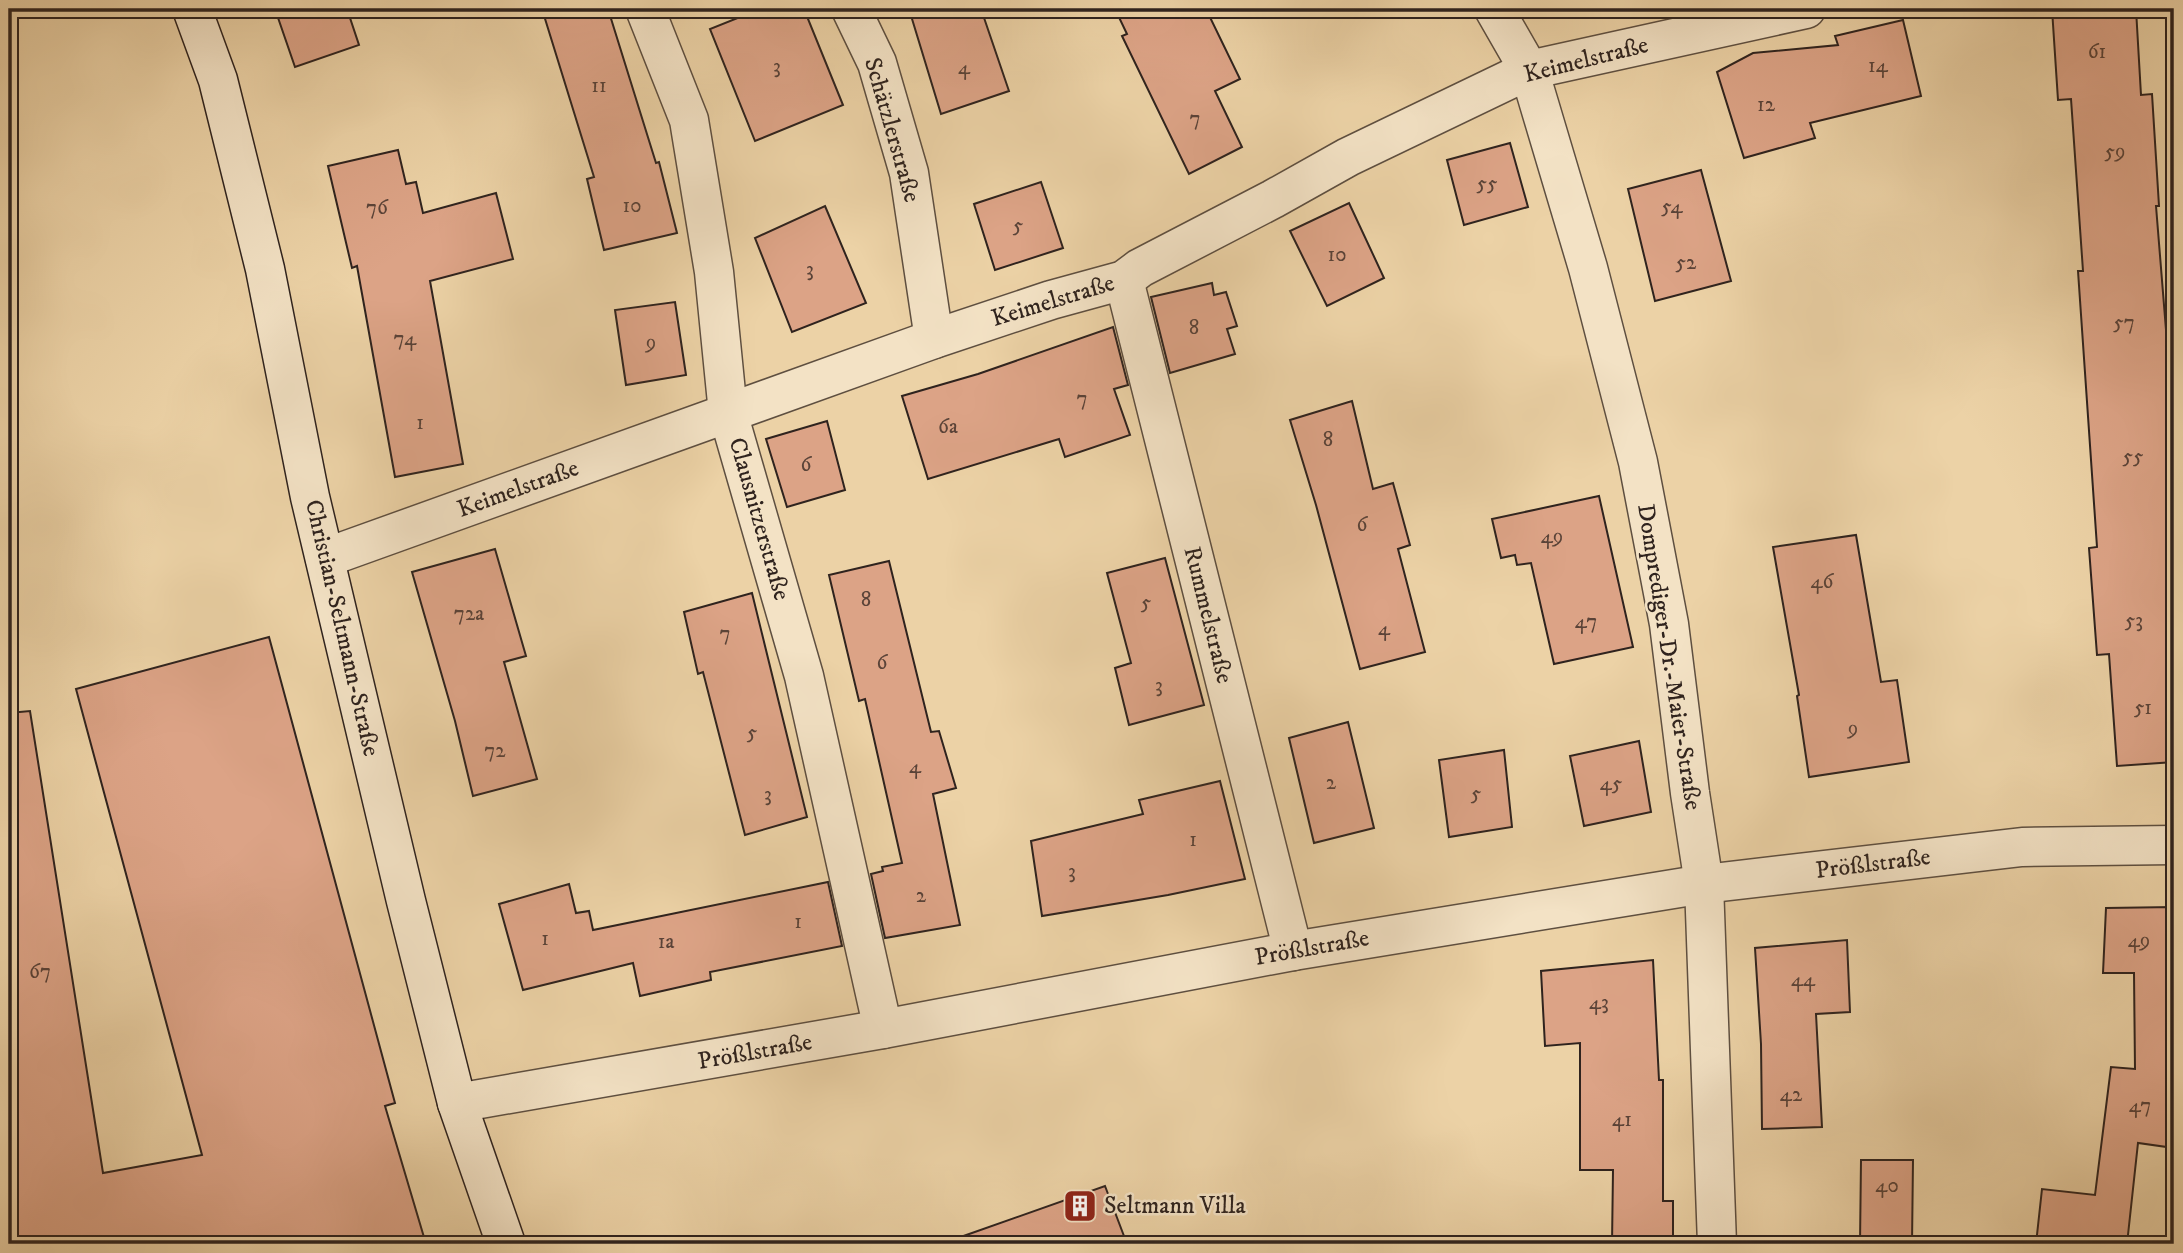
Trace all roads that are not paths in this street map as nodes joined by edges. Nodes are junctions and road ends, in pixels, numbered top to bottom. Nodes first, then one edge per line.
1 (192, 9) edge
2 (645, 9) edge
3 (851, 9) edge
4 (1494, 9) edge
5 (1806, 9) edge
6 (1529, 70) junction
7 (1124, 280) junction
8 (934, 339) junction
9 (728, 413) junction
10 (325, 558) junction
11 (2174, 845) edge
12 (1704, 884) junction
13 (1293, 951) junction
14 (883, 1029) junction
15 (457, 1103) junction
16 (506, 1244) edge
17 (1717, 1244) edge

1 - 10 street, Christian-Seltmann-Straße
2 - 9 street, Clausnitzerstraße
3 - 8 street, Schätzlerstraße
4 - 6 street, Domprediger-Dr.-Maier-Straße
5 - 6 street, Keimelstraße
6 - 7 street, Keimelstraße
6 - 12 street, Domprediger-Dr.-Maier-Straße
7 - 8 street, Keimelstraße
7 - 13 street, Rummelstraße
8 - 9 street, Keimelstraße
9 - 10 street, Keimelstraße
9 - 14 street, Clausnitzerstraße
10 - 15 street, Christian-Seltmann-Straße
11 - 12 street, Prößlstraße
12 - 13 street, Prößlstraße
12 - 17 street, Domprediger-Dr.-Maier-Straße
13 - 14 street, Prößlstraße
14 - 15 street, Prößlstraße
15 - 16 street, Christian-Seltmann-Straße

